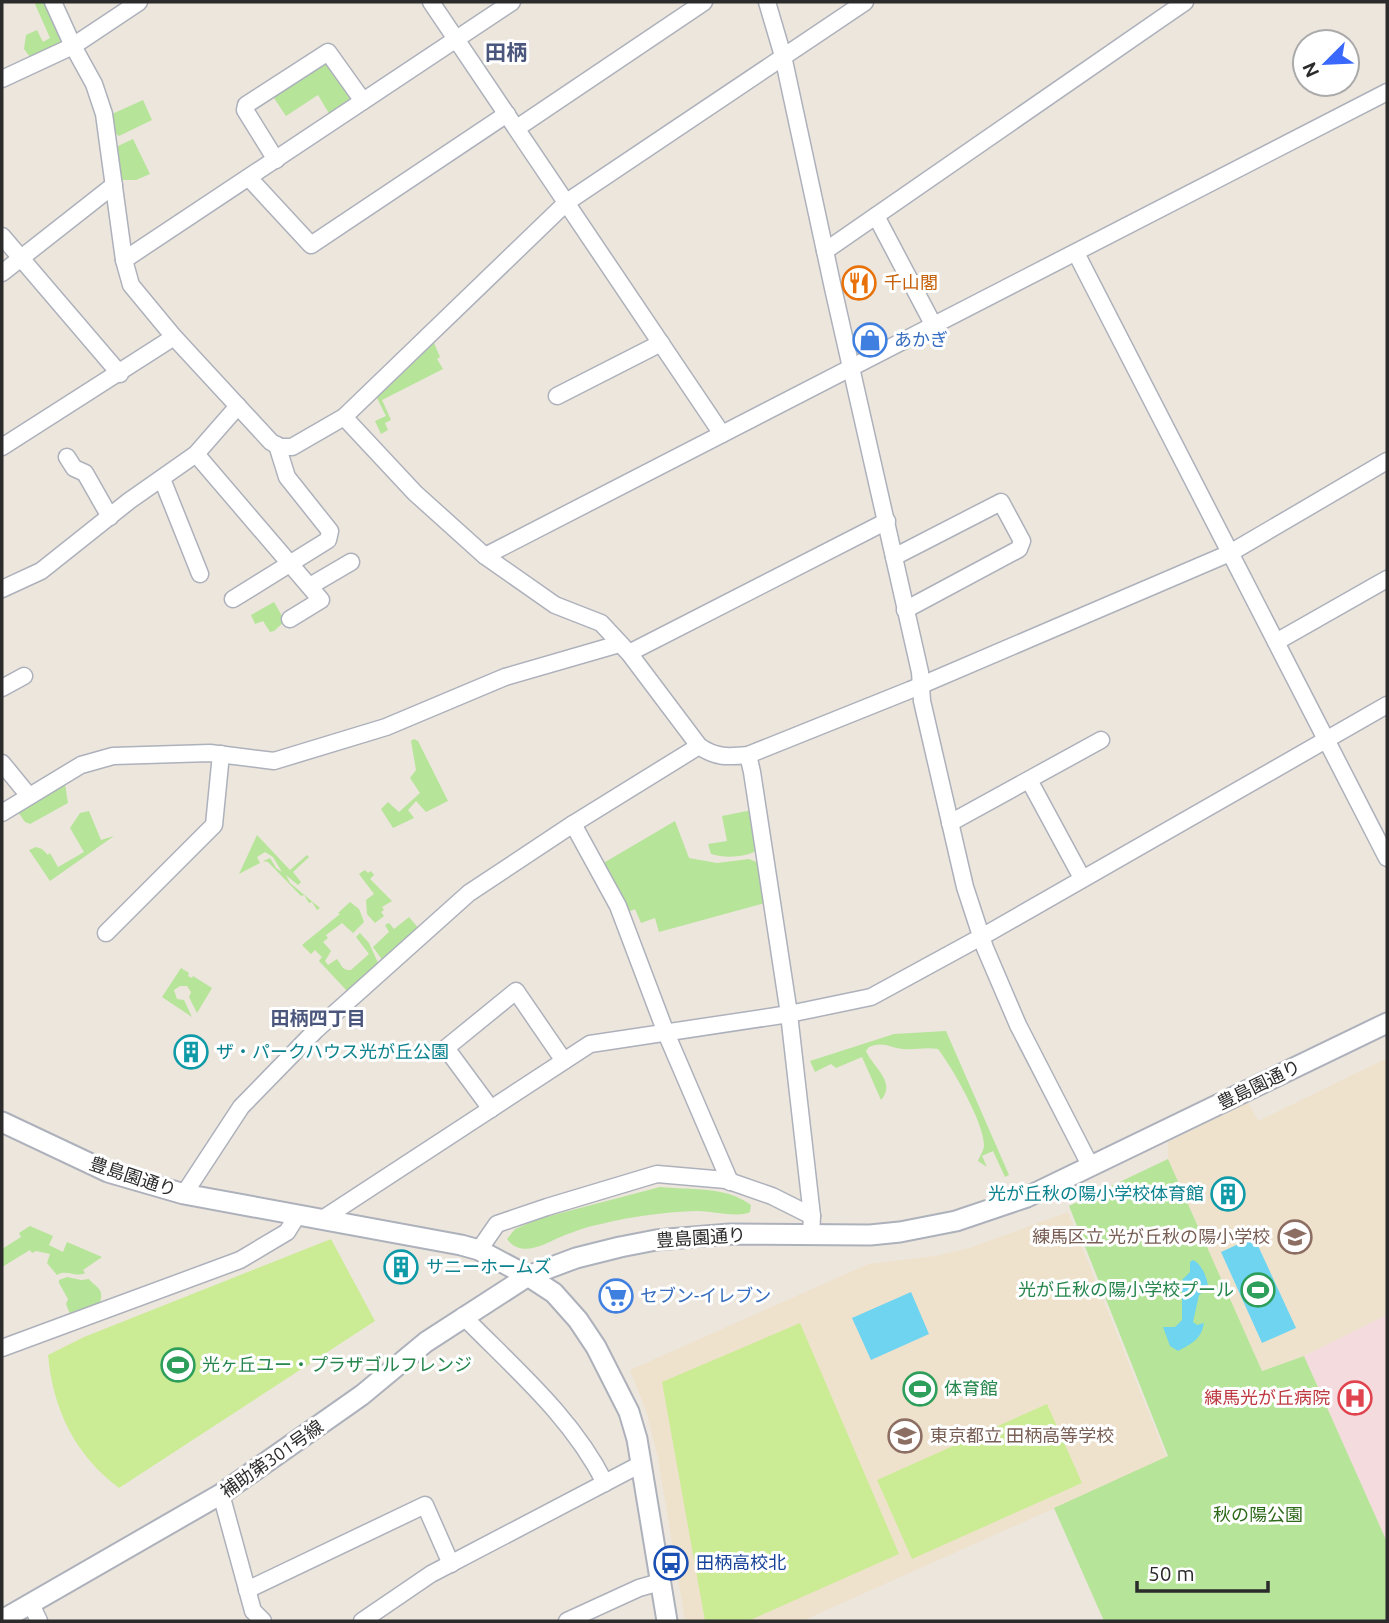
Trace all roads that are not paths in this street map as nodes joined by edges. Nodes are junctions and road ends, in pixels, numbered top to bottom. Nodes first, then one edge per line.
1 (53, 2) edge
2 (139, 2) edge
3 (431, 2) edge
4 (512, 2) edge
5 (704, 2) edge
6 (767, 2) edge
7 (865, 2) edge
8 (1185, 2) edge
9 (456, 39) junction
10 (73, 46) junction
11 (783, 56) junction
12 (2, 79) edge
13 (1387, 92) edge
14 (363, 101) junction
15 (512, 121) junction
16 (276, 160) junction
17 (250, 178) junction
18 (114, 185) junction
19 (567, 202) junction
20 (876, 216) junction
21 (2, 236) edge
22 (825, 251) junction
23 (1076, 253) junction
24 (21, 258) junction
25 (124, 260) junction
26 (2, 273) edge
27 (934, 326) junction
28 (174, 338) junction
29 (661, 343) junction
30 (851, 368) junction
31 (120, 374) junction
32 (557, 396) dead end
33 (238, 406) junction
34 (344, 417) junction
35 (722, 434) junction
36 (276, 445) junction
37 (2, 447) edge
38 (196, 454) junction
39 (67, 457) dead end
40 (1387, 461) edge
41 (162, 479) junction
42 (110, 517) junction
43 (887, 521) junction
44 (1230, 553) junction
45 (485, 556) junction
46 (894, 557) junction
47 (351, 562) dead end
48 (291, 564) junction
49 (200, 574) dead end
50 (1387, 579) edge
51 (310, 586) junction
52 (2, 589) edge
53 (233, 599) dead end
54 (905, 610) junction
55 (290, 619) dead end
56 (1276, 642) junction
57 (624, 649) junction
58 (24, 676) dead end
59 (921, 685) junction
60 (2, 688) edge
61 (1387, 705) edge
62 (1326, 739) junction
63 (1101, 740) dead end
64 (699, 746) junction
65 (221, 754) junction
66 (748, 755) junction
67 (2, 763) edge
68 (1029, 780) junction
69 (29, 796) junction
70 (2, 813) edge
71 (573, 824) junction
72 (950, 824) junction
73 (1386, 850) edge
74 (1082, 878) junction
75 (106, 933) dead end
76 (981, 936) junction
77 (789, 1014) junction
78 (1387, 1023) edge
79 (666, 1033) junction
80 (564, 1061) junction
81 (491, 1109) junction
82 (2, 1122) edge
83 (1091, 1167) junction
84 (730, 1182) junction
85 (184, 1194) junction
86 (297, 1216) junction
87 (321, 1220) junction
88 (811, 1226) junction
89 (479, 1250) junction
90 (528, 1276) junction
91 (463, 1316) junction
92 (2, 1348) edge
93 (640, 1464) junction
94 (605, 1483) junction
95 (221, 1494) junction
96 (451, 1564) junction
97 (660, 1582) junction
98 (247, 1590) junction
99 (35, 1613) edge
100 (254, 1618) edge
101 (2, 1620) edge
102 (362, 1621) edge
103 (567, 1621) edge
104 (667, 1621) edge

1 - 10 street
2 - 10 street
3 - 9 street
4 - 9 street
5 - 15 street
6 - 11 street
7 - 11 street
8 - 20 street
9 - 14 street
9 - 15 street
10 - 12 street
10 - 18 street
11 - 19 street
11 - 22 street
13 - 23 street
14 - 16 street
14 - 16 street
15 - 17 street
15 - 19 street
16 - 17 street
17 - 25 street
18 - 24 street
18 - 25 street
19 - 29 street
19 - 34 street
20 - 22 street
20 - 27 street
21 - 24 street
22 - 30 street
23 - 27 street
23 - 44 street
24 - 26 street
24 - 31 street
25 - 28 street
27 - 30 street
28 - 31 street
28 - 33 street
29 - 32 street
29 - 35 street
30 - 35 street
30 - 43 street
31 - 37 street
33 - 36 street
33 - 38 street
34 - 36 street
34 - 45 street
35 - 45 street
36 - 48 street
38 - 41 street
38 - 48 street
39 - 42 street
40 - 44 street
41 - 42 street
41 - 49 street
42 - 52 street
43 - 46 street
43 - 57 street
44 - 56 street
44 - 59 street
45 - 57 street
46 - 54 street
46 - 54 street
47 - 51 street
48 - 51 street
48 - 53 street
50 - 56 street
51 - 55 street
54 - 59 street
56 - 62 street
57 - 64 street
57 - 65 street
58 - 60 street
59 - 66 street
59 - 72 street
61 - 62 street
62 - 73 street
62 - 74 street
63 - 68 street
64 - 66 street
64 - 71 street
65 - 69 street
65 - 75 street
66 - 77 street
67 - 69 street
68 - 72 street
68 - 74 street
69 - 70 street
71 - 79 street
71 - 85 street
72 - 76 street
74 - 76 street
76 - 77 street
76 - 83 street
77 - 79 street
77 - 88 street
78 - 83 street, 豊島園通り
79 - 80 street
79 - 84 street
80 - 81 street
80 - 81 street
81 - 87 street
82 - 85 street, 豊島園通り
83 - 88 street, 豊島園通り
84 - 88 street
84 - 89 street
85 - 86 street, 豊島園通り
86 - 87 street, 豊島園通り
86 - 92 street
87 - 89 street, 豊島園通り
88 - 90 street, 豊島園通り
89 - 90 street, 豊島園通り
90 - 91 street, 補助第301号線
90 - 93 street
91 - 94 street
91 - 95 street, 補助第301号線
93 - 94 street
93 - 97 street
94 - 96 street
95 - 98 street
95 - 99 street, 補助第301号線
96 - 98 street
96 - 102 street
97 - 103 street
97 - 104 street
98 - 100 street
99 - 101 street, 補助第301号線

